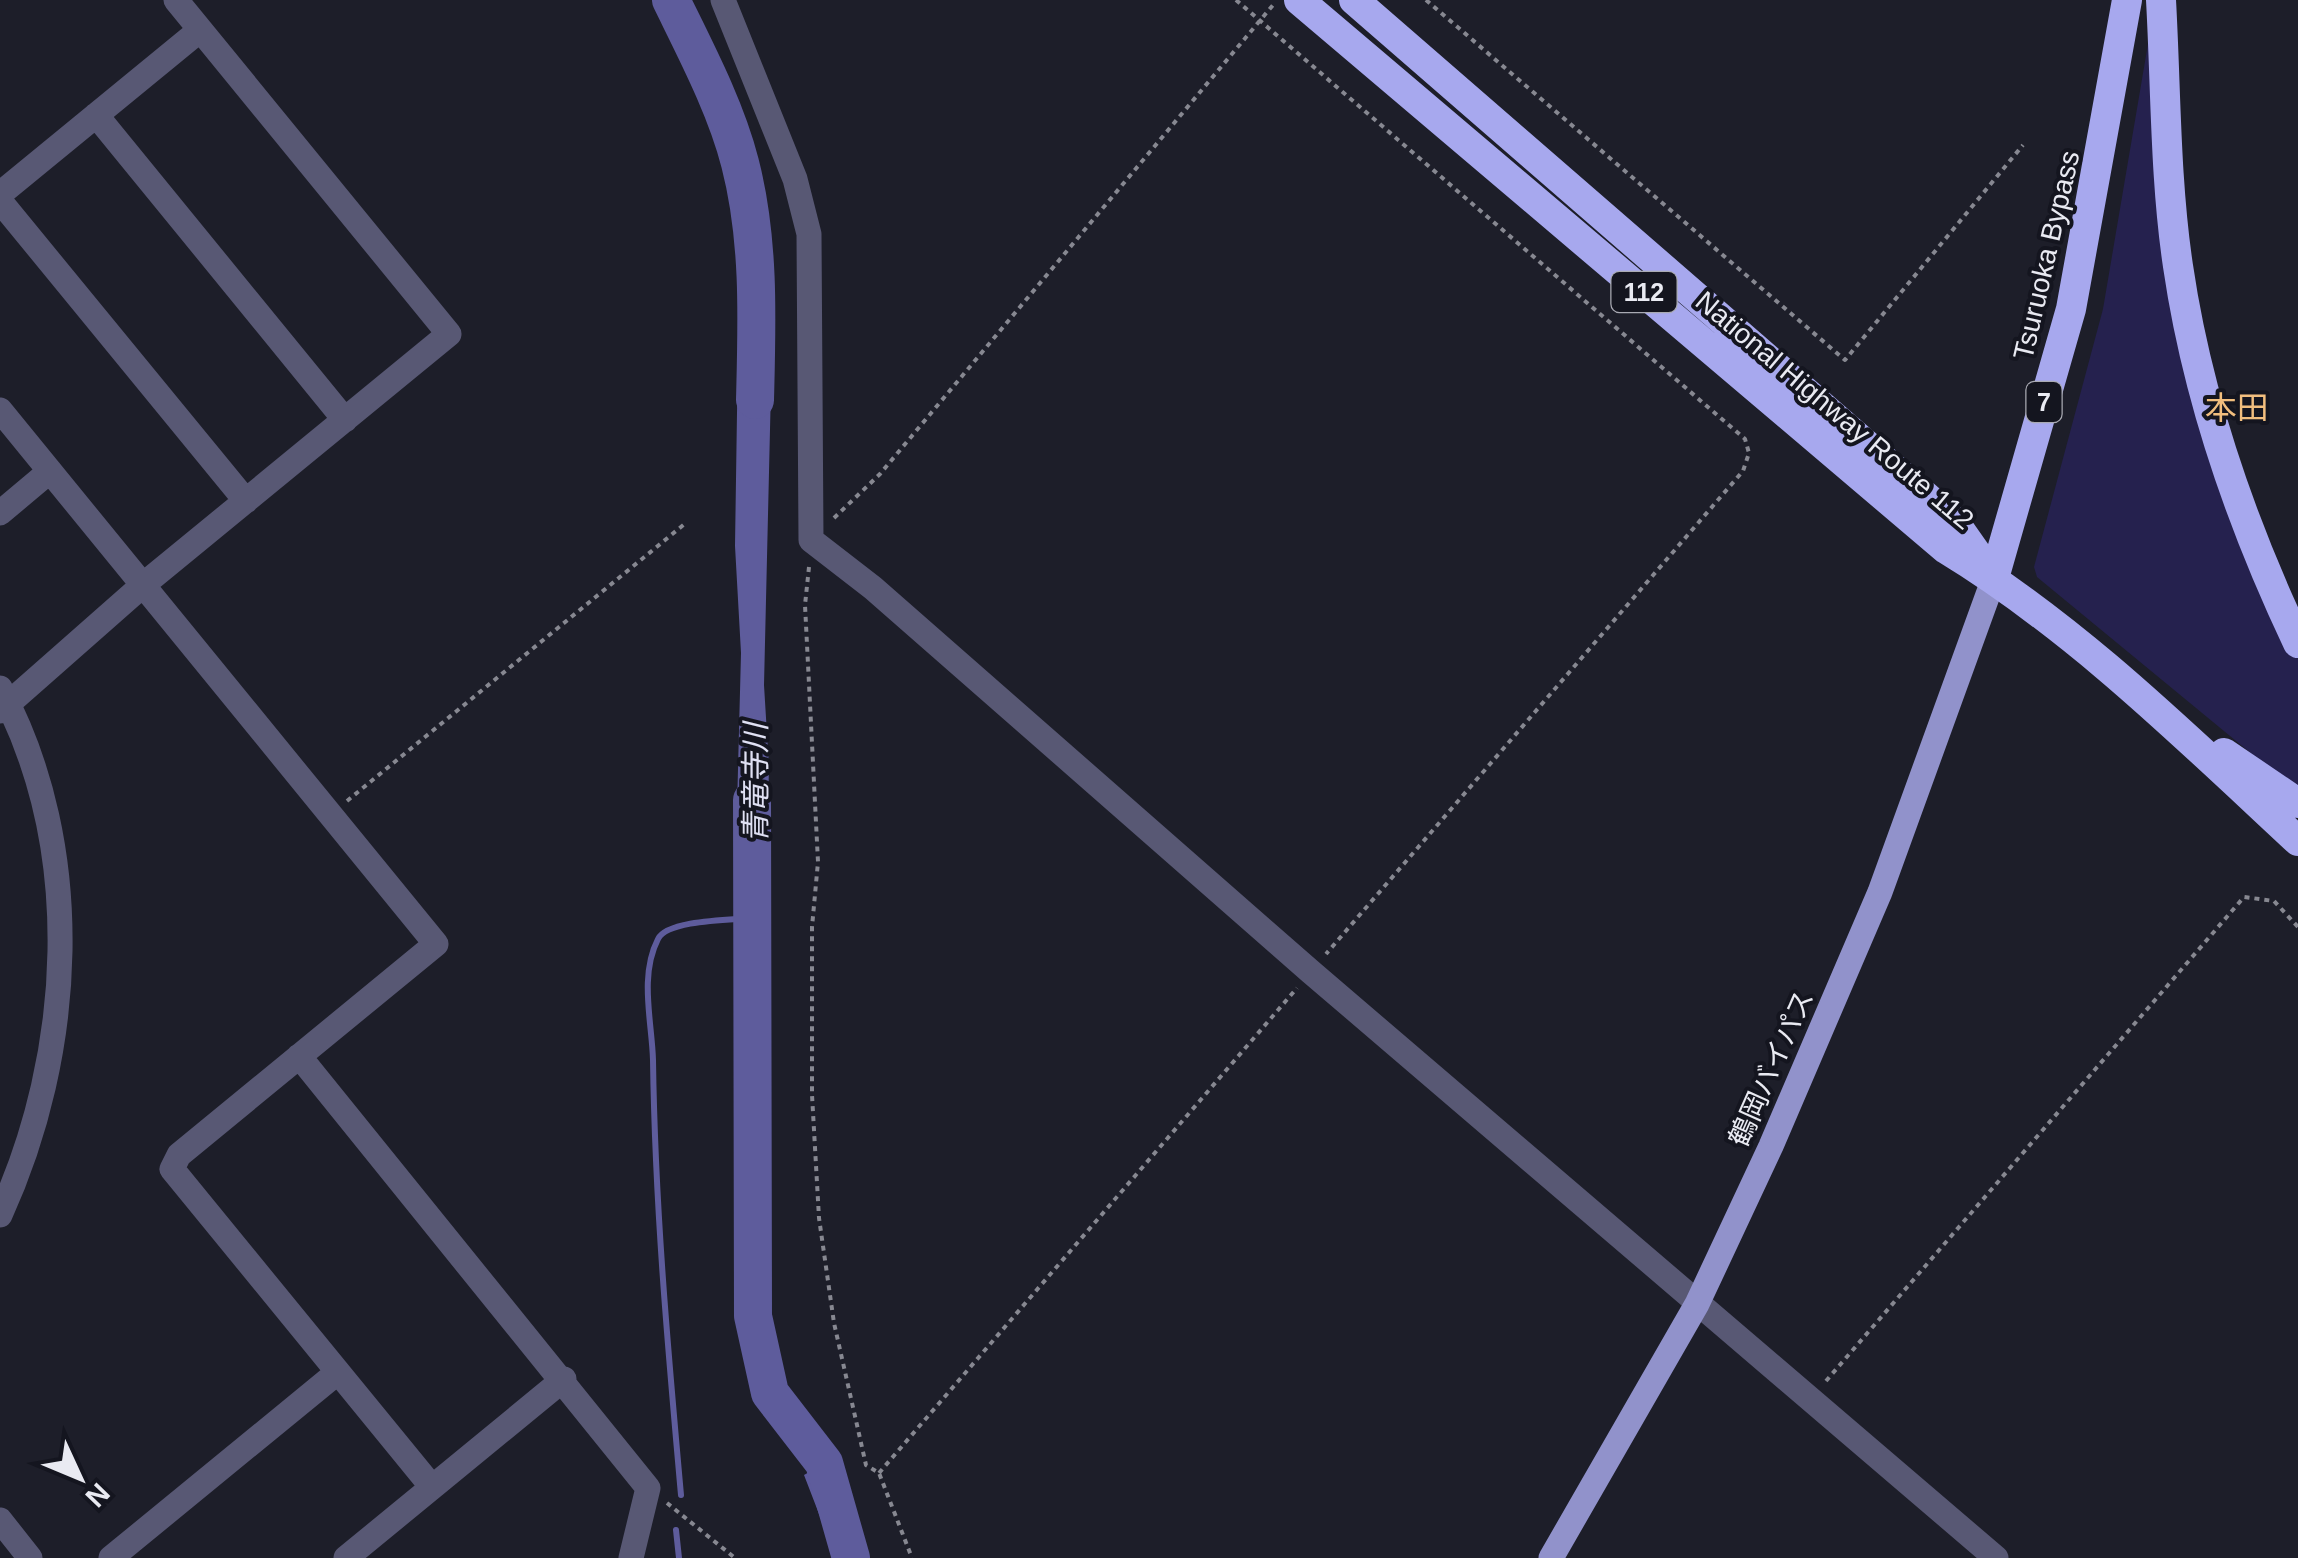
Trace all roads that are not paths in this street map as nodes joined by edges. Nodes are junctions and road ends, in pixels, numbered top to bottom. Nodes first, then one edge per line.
1 (176, 0) edge
2 (723, 0) edge
3 (1299, 0) edge
4 (1354, 0) edge
5 (2127, 0) edge
6 (2161, 0) edge
7 (200, 30) junction
8 (96, 115) junction
9 (0, 197) edge
10 (0, 410) edge
11 (346, 420) junction
12 (50, 472) junction
13 (246, 501) junction
14 (0, 512) edge
15 (1994, 578) junction
16 (143, 586) junction
17 (2298, 643) edge
18 (3, 701) edge
19 (2154, 708) junction
20 (2298, 802) edge
21 (2298, 841) edge
22 (299, 1056) junction
23 (0, 1215) edge
24 (1697, 1304) junction
25 (338, 1372) junction
26 (564, 1379) junction
27 (432, 1488) junction
28 (0, 1520) edge
29 (30, 1558) edge
30 (111, 1558) edge
31 (346, 1558) edge
32 (631, 1558) edge
33 (1551, 1558) edge
34 (1996, 1558) edge

1 - 7 street
2 - 24 street
3 - 15 highway, National Highway Route 112 / 112
4 - 15 highway, National Highway Route 112 / 112
5 - 15 highway, Tsuruoka Bypass / 7
6 - 17 highway
7 - 8 street
7 - 11 street
8 - 9 street
8 - 11 street
9 - 13 street
10 - 12 street
11 - 13 street
12 - 14 street
12 - 16 street
13 - 16 street
15 - 19 highway
15 - 24 main road, 鶴岡バイパス
16 - 18 street
16 - 22 street
18 - 23 street
19 - 20 highway
19 - 21 highway
22 - 25 street
22 - 26 street
24 - 33 main road, 鶴岡バイパス
24 - 34 street
25 - 27 street
25 - 30 street
26 - 27 street
26 - 32 street
27 - 31 street
28 - 29 street

